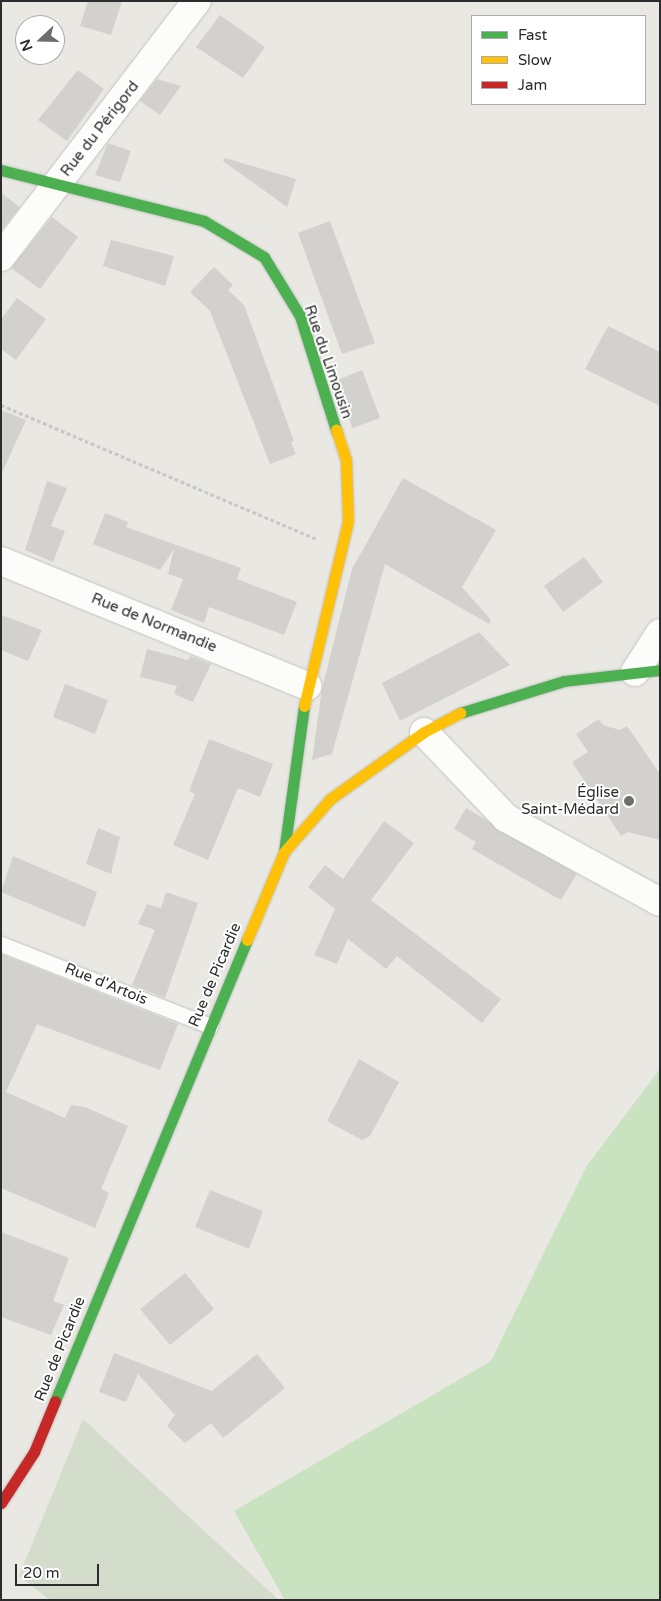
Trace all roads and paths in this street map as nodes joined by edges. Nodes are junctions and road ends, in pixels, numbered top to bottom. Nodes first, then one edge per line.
1 (197, 1) edge
2 (1, 170) edge
3 (55, 187) junction
4 (1, 257) edge
5 (1, 405) edge
6 (341, 550) junction
7 (1, 561) edge
8 (660, 633) edge
9 (648, 671) edge
10 (307, 686) junction
11 (424, 732) junction
12 (284, 852) junction
13 (660, 902) edge
14 (1, 944) edge
15 (210, 1026) junction
16 (1, 1503) edge

1 - 3 street, Rue du Périgord
2 - 3 street, Rue du Limousin
3 - 4 street, Rue du Périgord
3 - 6 street, Rue du Limousin
5 - 6 path
6 - 10 street, Rue du Limousin
7 - 10 street, Rue de Normandie
8 - 9 street
9 - 11 street, Rue de Picardie
10 - 12 street, Rue du Limousin
11 - 12 street, Rue de Picardie
11 - 13 street
12 - 15 street, Rue de Picardie
14 - 15 lane, Rue d'Artois
15 - 16 street, Rue de Picardie

